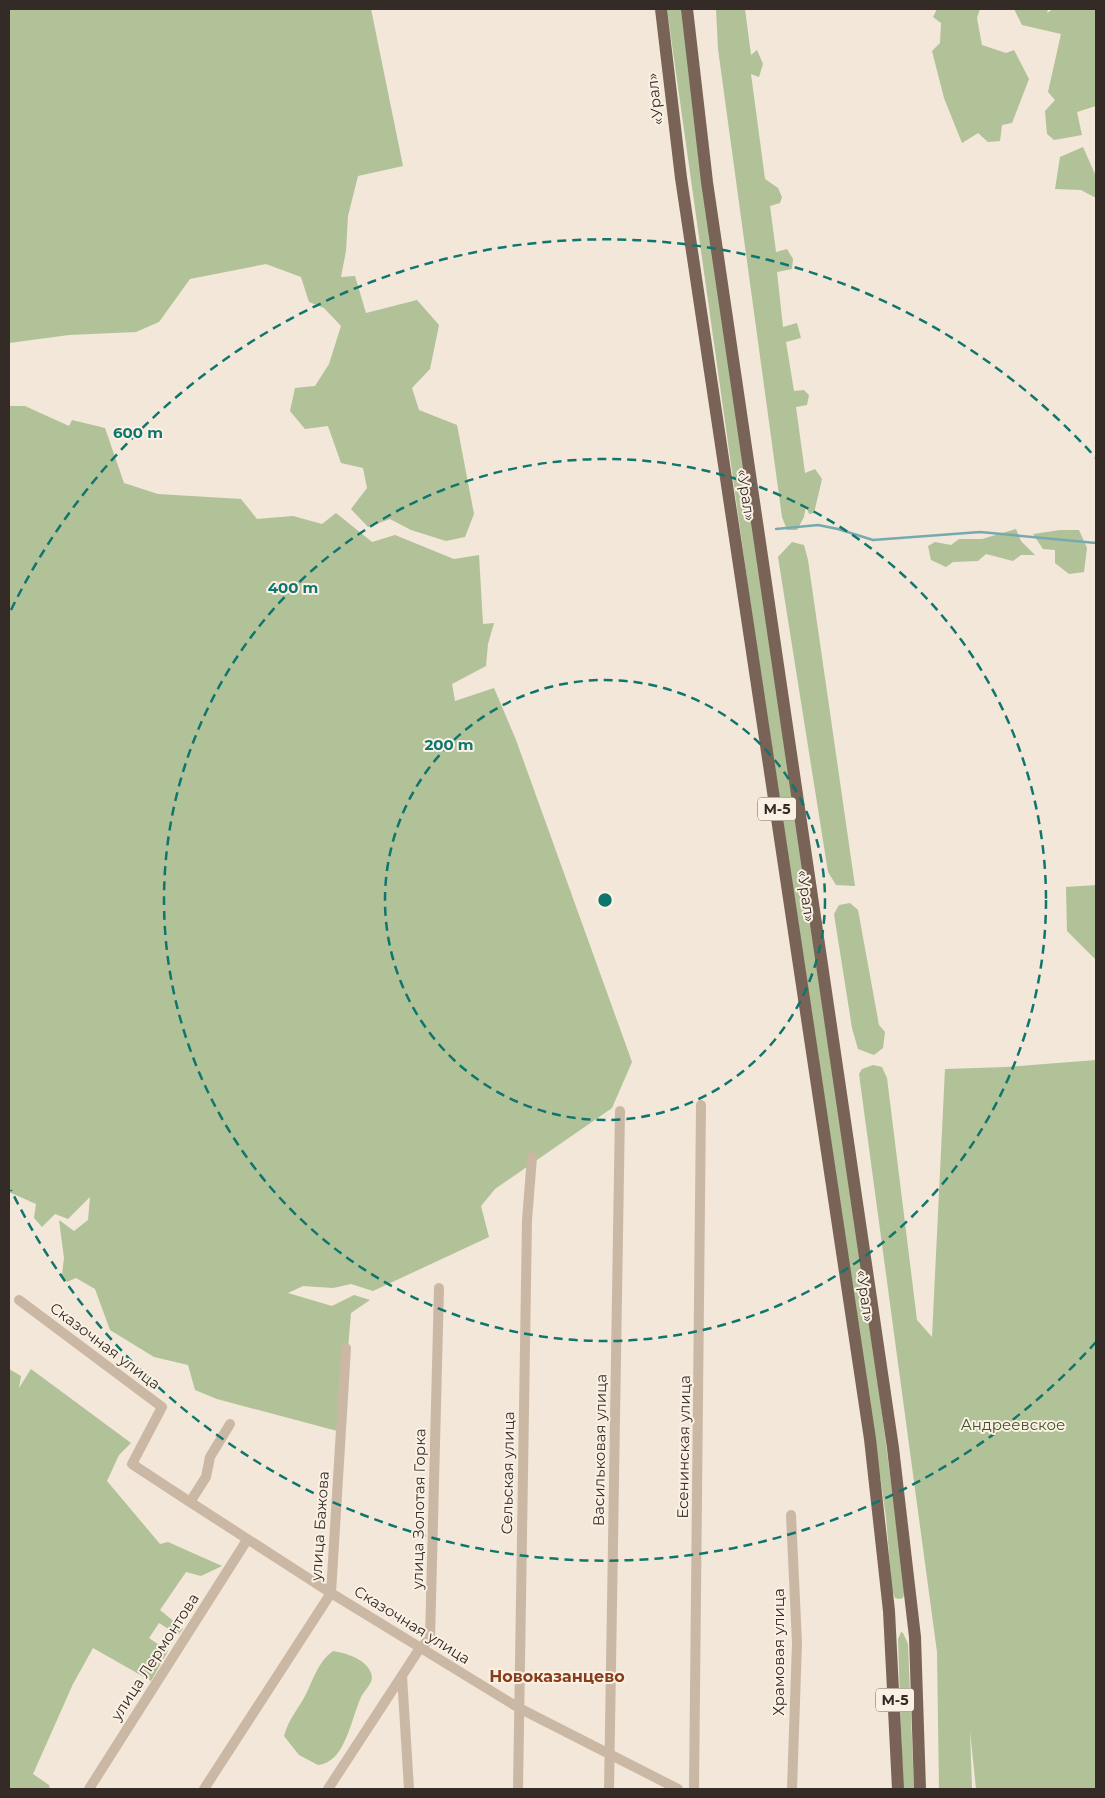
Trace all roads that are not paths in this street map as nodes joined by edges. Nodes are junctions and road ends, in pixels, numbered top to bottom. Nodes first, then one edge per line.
1 (661, 9) edge
2 (687, 9) edge
3 (701, 1105) dead end
4 (620, 1111) dead end
5 (532, 1157) dead end
6 (439, 1288) dead end
7 (19, 1300) dead end
8 (346, 1348) dead end
9 (230, 1424) dead end
10 (190, 1502) junction
11 (791, 1514) dead end
12 (248, 1540) junction
13 (331, 1592) junction
14 (890, 1611) junction
15 (420, 1648) junction
16 (402, 1676) junction
17 (917, 1686) junction
18 (519, 1708) junction
19 (610, 1754) junction
20 (89, 1789) edge
21 (204, 1789) edge
22 (328, 1789) edge
23 (409, 1789) edge
24 (518, 1789) edge
25 (609, 1789) edge
26 (678, 1789) edge
27 (694, 1789) edge
28 (792, 1789) edge
29 (898, 1789) edge
30 (920, 1789) edge

1 - 14 main road, «Урал» / М-5
2 - 17 main road, «Урал» / М-5
3 - 27 street, Есенинская улица
4 - 19 street, Васильковая улица
5 - 18 street, Сельская улица
6 - 15 street, улица Золотая Горка
7 - 10 street, Сказочная улица
8 - 13 street, улица Бажова
9 - 10 street
10 - 12 street, Сказочная улица
11 - 28 street, Храмовая улица
12 - 13 street, Сказочная улица
12 - 20 street, улица Лермонтова
13 - 15 street, Сказочная улица
13 - 21 street, улица Бажова
14 - 17 main road
14 - 29 main road, «Урал» / М-5
15 - 16 street, улица Золотая Горка
15 - 18 street, Сказочная улица
16 - 22 street, улица Золотая Горка
16 - 23 street
17 - 30 main road, «Урал» / М-5
18 - 19 street, Сказочная улица
18 - 24 street, Сельская улица
19 - 25 street, Васильковая улица
19 - 26 street, Сказочная улица

